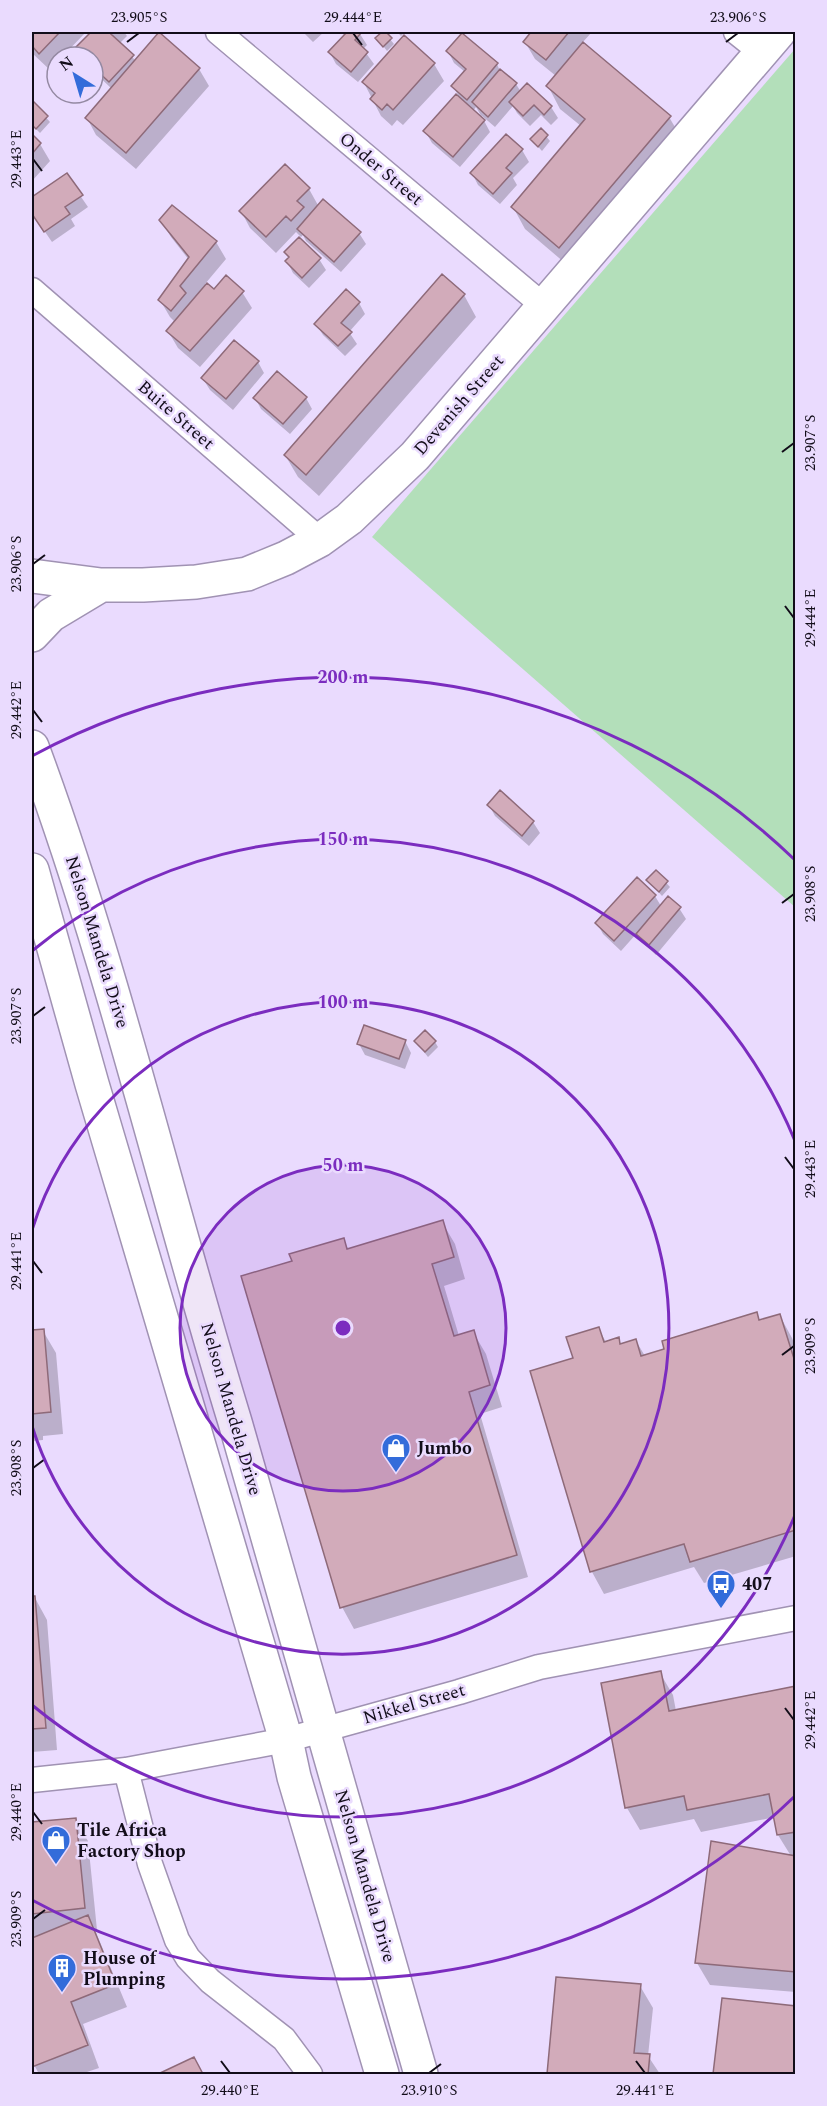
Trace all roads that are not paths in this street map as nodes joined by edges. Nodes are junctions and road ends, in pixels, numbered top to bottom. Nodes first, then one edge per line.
1 (218, 32) edge
2 (736, 32) edge
3 (770, 42) edge
4 (32, 290) edge
5 (545, 306) junction
6 (320, 540) junction
7 (32, 576) edge
8 (101, 585) junction
9 (32, 635) edge
10 (32, 747) edge
11 (32, 870) edge
12 (795, 1618) edge
13 (323, 1730) junction
14 (286, 1740) junction
15 (126, 1770) junction
16 (32, 1780) edge
17 (310, 2074) edge
18 (382, 2074) edge
19 (421, 2074) edge

1 - 5 street, Onder Street
2 - 3 street
3 - 5 main road, Devenish Street
4 - 6 street, Buite Street
5 - 6 main road, Devenish Street
6 - 8 main road, Devenish Street
7 - 8 main road, Devenish Street
8 - 9 main road
10 - 13 main road, Nelson Mandela Drive
11 - 14 main road
12 - 13 street, Nikkel Street
13 - 14 street, Nikkel Street
13 - 19 main road, Nelson Mandela Drive
14 - 15 street, Nikkel Street
14 - 18 main road
15 - 16 street, Nikkel Street
15 - 17 street

